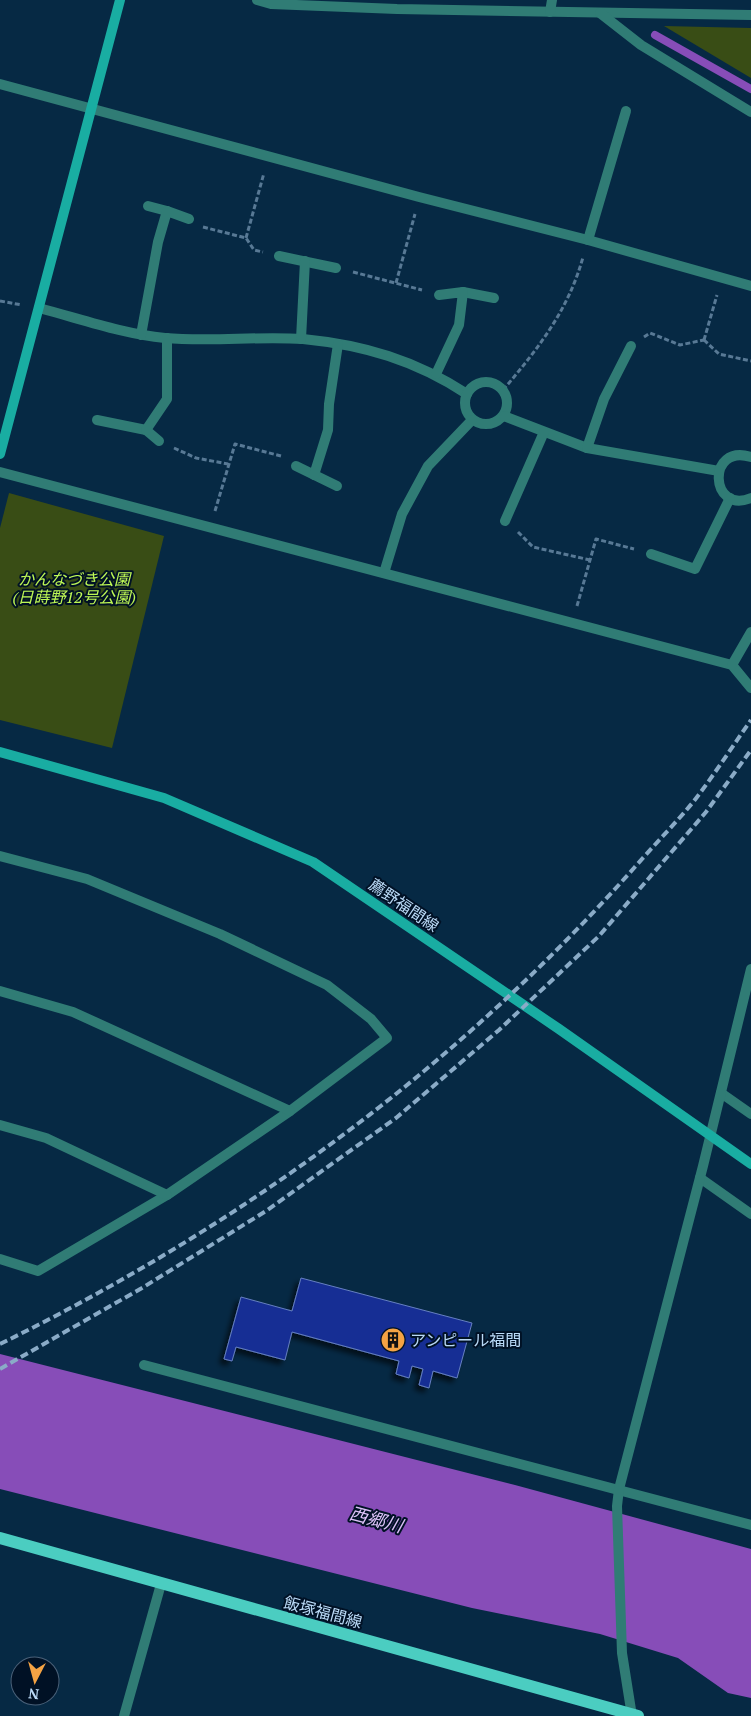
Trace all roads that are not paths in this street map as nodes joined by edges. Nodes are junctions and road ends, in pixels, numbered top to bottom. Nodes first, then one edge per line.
1 (120, 0) edge
2 (257, 0) edge
3 (552, 0) edge
4 (398, 5) edge
5 (550, 12) junction
6 (600, 13) junction
7 (751, 15) edge
8 (0, 84) edge
9 (90, 109) junction
10 (626, 111) dead end
11 (751, 112) edge
12 (148, 206) dead end
13 (167, 211) junction
14 (189, 219) road end
15 (588, 240) junction
16 (279, 256) road end
17 (305, 261) junction
18 (336, 268) road end
19 (751, 286) edge
20 (463, 292) junction
21 (439, 295) road end
22 (494, 298) dead end
23 (39, 308) junction
24 (141, 335) junction
25 (167, 338) junction
26 (302, 339) junction
27 (338, 344) junction
28 (631, 346) road end
29 (436, 374) junction
30 (467, 394) junction
31 (504, 416) junction
32 (97, 420) dead end
33 (472, 420) junction
34 (146, 430) junction
35 (544, 432) junction
36 (159, 441) road end
37 (587, 448) junction
38 (0, 454) edge
39 (751, 457) edge
40 (296, 466) road end
41 (719, 471) junction
42 (0, 472) edge
43 (314, 475) junction
44 (337, 486) dead end
45 (730, 498) junction
46 (751, 498) edge
47 (505, 521) road end
48 (651, 554) road end
49 (384, 573) junction
50 (751, 632) edge
51 (732, 665) junction
52 (751, 688) edge
53 (0, 752) edge
54 (0, 856) edge
55 (751, 969) edge
56 (0, 991) edge
57 (721, 1093) junction
58 (290, 1111) junction
59 (751, 1114) edge
60 (0, 1125) edge
61 (751, 1164) edge
62 (700, 1178) junction
63 (167, 1195) junction
64 (751, 1214) edge
65 (0, 1258) edge
66 (144, 1366) dead end
67 (620, 1489) junction
68 (751, 1525) edge
69 (0, 1539) edge
70 (161, 1584) junction
71 (634, 1715) edge
72 (124, 1716) edge

1 - 9 main road
2 - 4 street
3 - 5 street
4 - 5 street
5 - 6 street
6 - 7 street
6 - 11 street
8 - 9 street
9 - 15 street
9 - 23 main road
10 - 15 street
12 - 13 street
13 - 14 street
13 - 24 street
15 - 19 street
16 - 17 street
17 - 18 street
17 - 26 street
20 - 21 street
20 - 22 street
20 - 29 street
23 - 24 street
23 - 38 main road
24 - 25 street
25 - 26 street
25 - 34 street
26 - 27 street
27 - 29 street
27 - 43 street
28 - 37 street
29 - 30 street
30 - 31 street
30 - 33 street
31 - 33 street
31 - 35 street
32 - 34 street
33 - 49 street
34 - 36 street
35 - 37 street
35 - 47 street
37 - 41 street
39 - 41 street
40 - 43 street
41 - 45 street
42 - 49 street
43 - 44 street
45 - 46 street
45 - 48 street
49 - 51 street
50 - 51 street
51 - 52 street
53 - 61 main road, 薦野福間線
54 - 58 street
55 - 57 street
56 - 58 street
57 - 59 street
57 - 62 street
58 - 63 street
60 - 63 street
62 - 64 street
62 - 67 street
63 - 65 street
66 - 67 street
67 - 68 street
67 - 71 street
69 - 70 main road, 飯塚福間線
70 - 71 main road, 飯塚福間線
70 - 72 street

